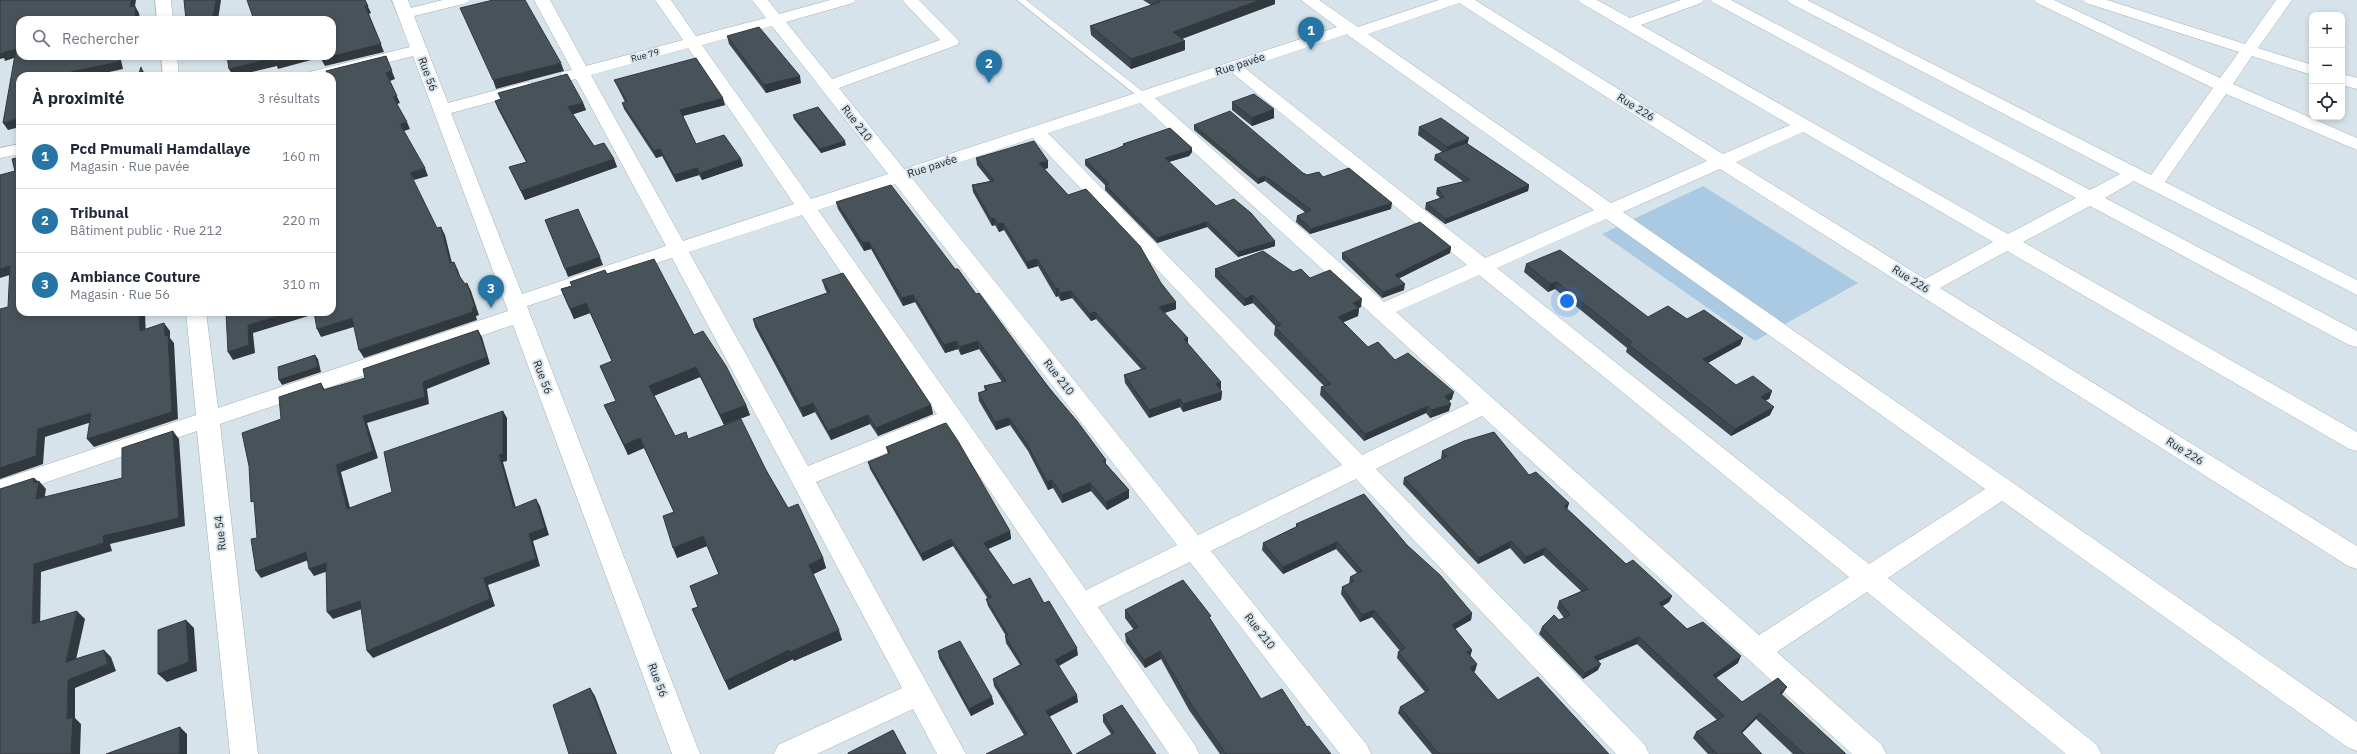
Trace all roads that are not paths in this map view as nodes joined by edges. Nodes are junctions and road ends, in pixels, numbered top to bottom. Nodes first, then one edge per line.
1 (163, 0) edge
2 (462, 0) edge
3 (542, 0) edge
4 (663, 0) edge
5 (760, 0) edge
6 (848, 0) edge
7 (910, 0) edge
8 (1021, 0) edge
9 (1309, 0) edge
10 (1454, 0) edge
11 (1464, 0) edge
12 (1586, 0) edge
13 (1696, 0) edge
14 (1795, 0) edge
15 (2042, 0) edge
16 (2091, 0) edge
17 (2284, 0) edge
18 (1730, 2) edge
19 (402, 7) edge
20 (165, 16) edge
21 (776, 20) junction
22 (1629, 24) junction
23 (1352, 30) junction
24 (692, 42) junction
25 (419, 50) junction
26 (2249, 50) junction
27 (169, 60) edge
28 (1233, 66) junction
29 (2309, 69) edge
30 (171, 72) edge
31 (331, 72) edge
32 (582, 72) junction
33 (2345, 80) edge
34 (2357, 84) edge
35 (828, 86) junction
36 (2223, 86) junction
37 (1143, 96) junction
38 (442, 110) junction
39 (1804, 125) junction
40 (1036, 131) junction
41 (2357, 145) edge
42 (16, 150) edge
43 (0, 153) edge
44 (1722, 161) junction
45 (2134, 174) junction
46 (900, 176) junction
47 (2154, 184) junction
48 (2090, 198) junction
49 (807, 207) junction
50 (1608, 211) junction
51 (2008, 242) junction
52 (678, 250) junction
53 (1482, 266) junction
54 (1924, 288) junction
55 (2357, 288) edge
56 (517, 309) junction
57 (1381, 311) junction
58 (196, 316) edge
59 (2357, 340) edge
60 (1485, 405) junction
61 (952, 416) junction
62 (208, 419) junction
63 (2357, 443) edge
64 (1359, 467) junction
65 (802, 478) junction
66 (0, 489) edge
67 (2003, 489) junction
68 (1194, 548) junction
69 (2357, 558) edge
70 (1869, 578) junction
71 (1081, 604) junction
72 (1758, 651) junction
73 (918, 693) junction
74 (2357, 738) edge
75 (244, 754) edge
76 (686, 754) edge
77 (788, 754) edge
78 (952, 754) edge
79 (1184, 754) edge
80 (1357, 754) edge
81 (1635, 754) edge
82 (1872, 754) edge
83 (2087, 754) edge

1 - 20 street
2 - 19 street
3 - 32 street
4 - 24 street
5 - 21 street, Rue 210
6 - 21 street, Rue 79
7 - 35 street
8 - 37 lane
9 - 23 street
10 - 23 street, Rue pavée
11 - 44 street, Rue 226
12 - 22 street
13 - 22 street
14 - 45 street
15 - 36 street
16 - 26 street
17 - 26 street
18 - 48 street
19 - 25 street, Rue 56
21 - 24 street, Rue 79
21 - 35 street, Rue 210
22 - 39 street
23 - 28 street, Rue pavée
23 - 50 street
24 - 32 street, Rue 79
24 - 49 street
25 - 31 street
25 - 38 street, Rue 56
26 - 29 street
26 - 36 street
27 - 30 street
28 - 37 street, Rue pavée
28 - 53 street
32 - 38 street, Rue 79
32 - 52 street
33 - 34 street
35 - 46 street, Rue 210
36 - 41 street
36 - 47 street
37 - 40 street, Rue pavée
37 - 57 street
38 - 56 street, Rue 56
39 - 44 street
39 - 51 street
40 - 46 street, Rue pavée
40 - 64 street
42 - 43 street
44 - 50 street
44 - 54 street, Rue 226
45 - 47 street
45 - 48 street
46 - 49 street, Rue pavée
46 - 68 street, Rue 210
47 - 55 street
48 - 51 street
48 - 59 street
49 - 52 street, Rue pavée
49 - 61 street
50 - 53 street
50 - 67 street
51 - 54 street
51 - 63 street
52 - 56 street, Rue pavée
52 - 65 street
53 - 57 street
53 - 70 street
54 - 69 street, Rue 226
56 - 62 street, Rue pavée
56 - 76 street, Rue 56
57 - 60 street
58 - 62 street, Rue 54
60 - 64 street
60 - 72 street
61 - 65 street
61 - 71 street
62 - 66 street, Rue pavée
62 - 75 street, Rue 54
64 - 68 street
64 - 81 street
65 - 73 street
67 - 70 street
67 - 74 street
68 - 71 street
68 - 80 street, Rue 210
70 - 72 street
70 - 83 street
71 - 79 street
72 - 82 street
73 - 77 street
73 - 78 street

